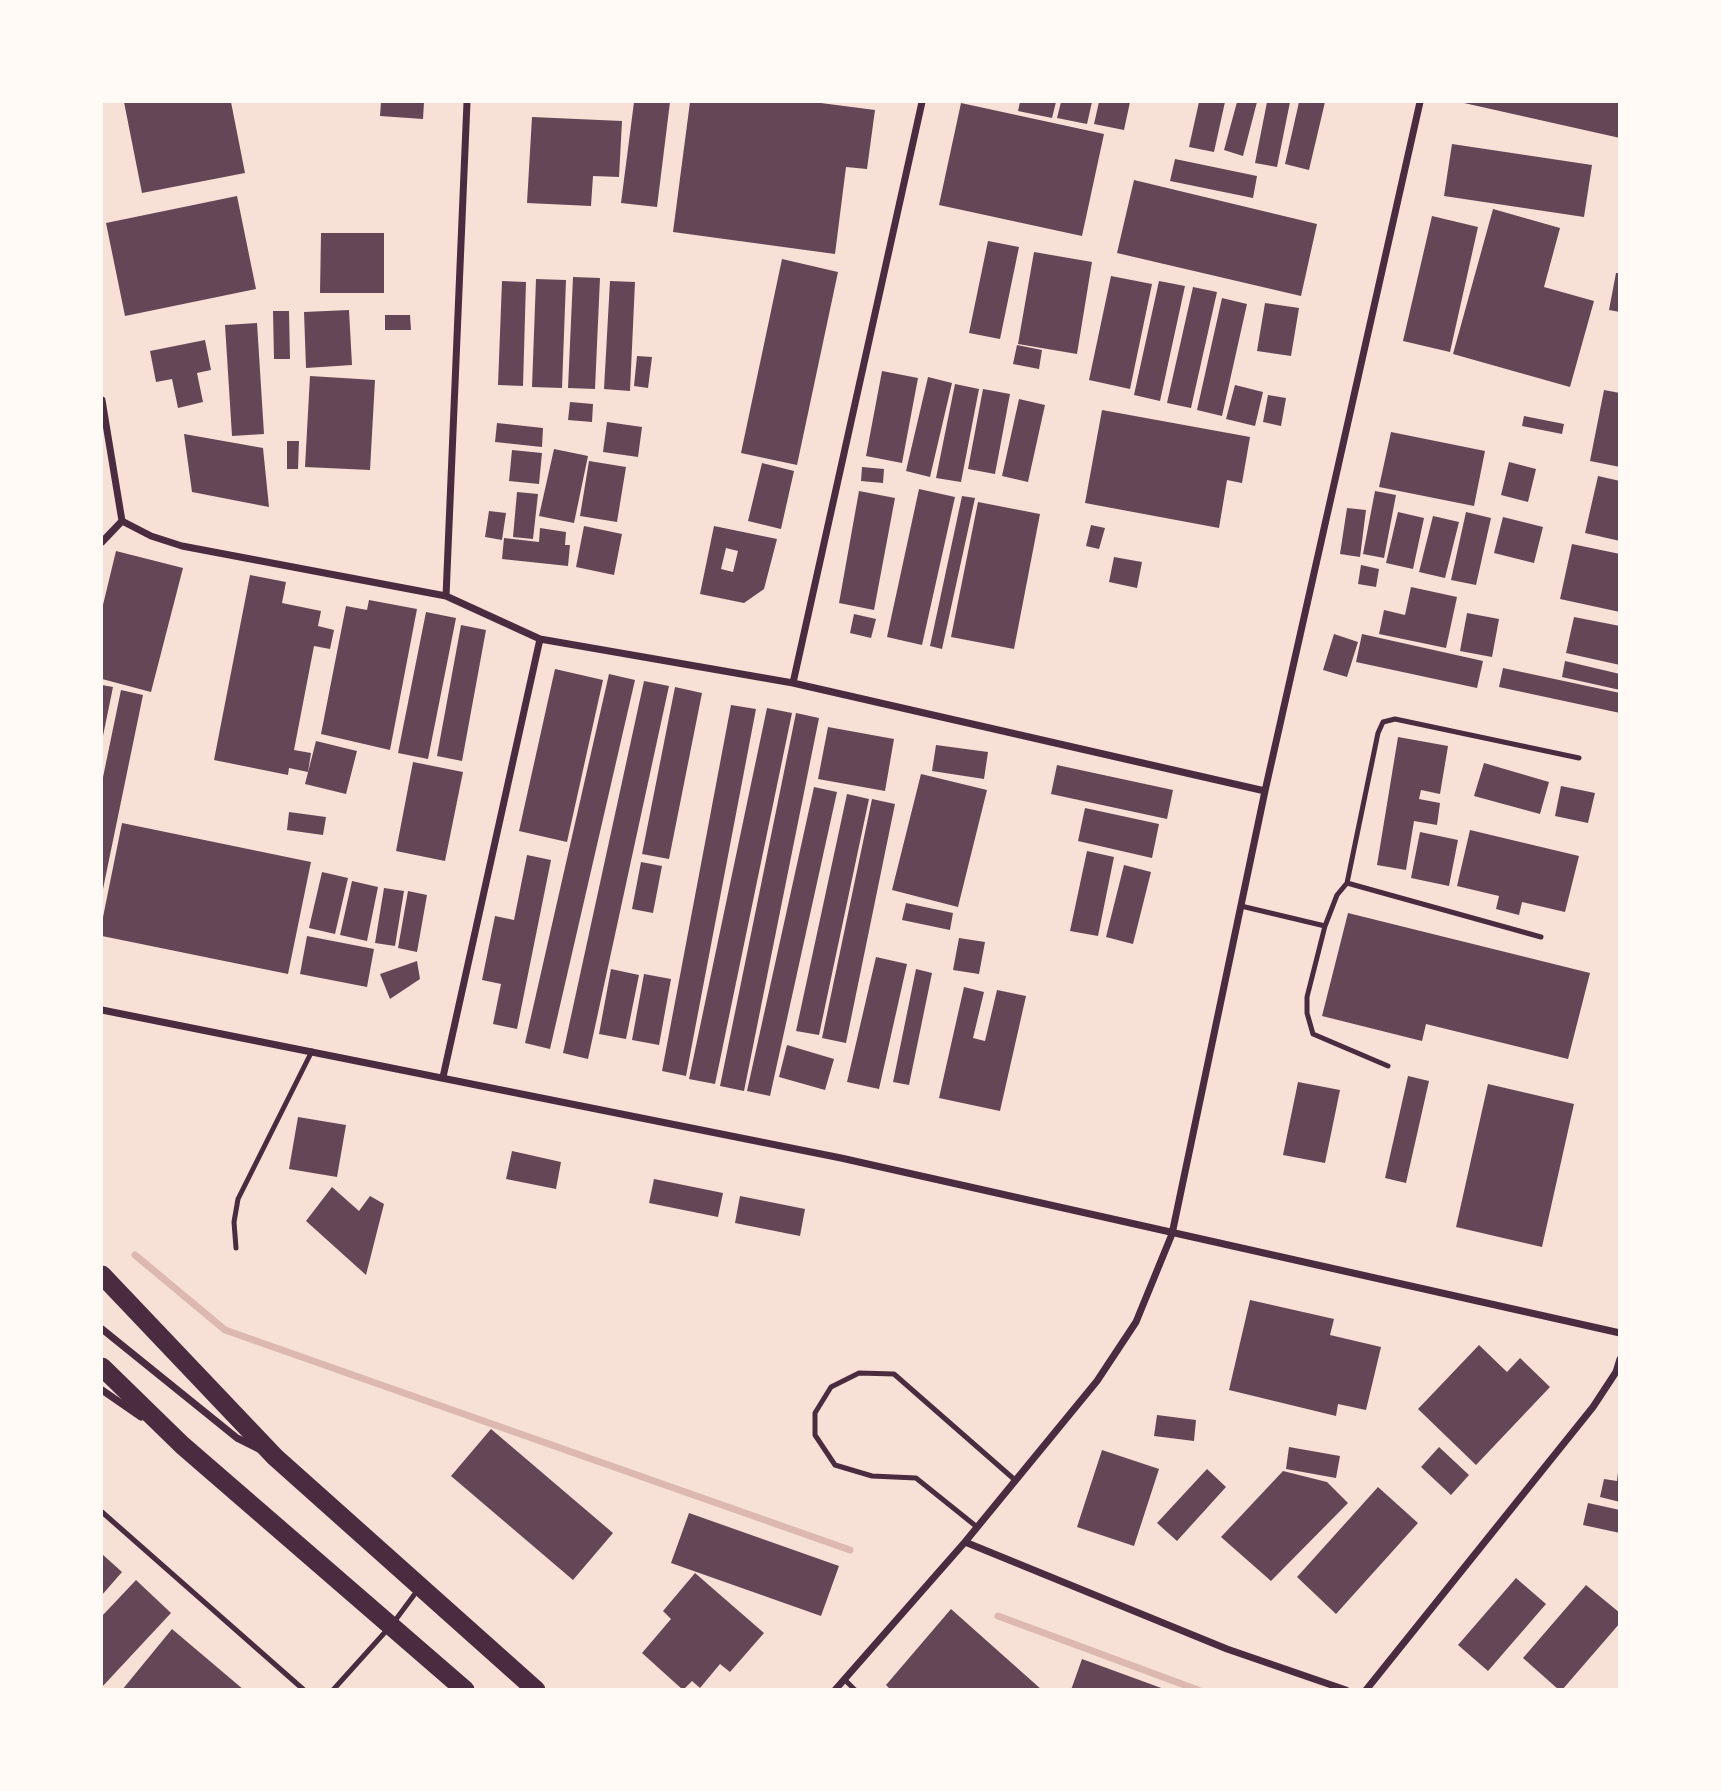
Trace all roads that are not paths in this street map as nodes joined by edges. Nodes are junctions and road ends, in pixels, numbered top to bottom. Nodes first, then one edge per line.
1 (467, 102) edge
2 (922, 102) edge
3 (1420, 102) edge
4 (102, 400) edge
5 (122, 521) junction
6 (102, 542) edge
7 (446, 596) junction
8 (540, 639) junction
9 (793, 683) junction
10 (1579, 758) dead end
11 (1265, 791) junction
12 (1347, 883) junction
13 (1241, 906) junction
14 (1325, 926) junction
15 (1541, 937) dead end
16 (102, 1010) edge
17 (312, 1051) junction
18 (1388, 1066) dead end
19 (443, 1077) junction
20 (1172, 1234) junction
21 (236, 1248) dead end
22 (102, 1275) edge
23 (102, 1329) edge
24 (1619, 1333) edge
25 (1619, 1359) edge
26 (102, 1367) edge
27 (102, 1390) edge
28 (182, 1445) junction
29 (275, 1457) junction
30 (1015, 1480) junction
31 (102, 1512) edge
32 (977, 1527) junction
33 (965, 1542) junction
34 (420, 1587) junction
35 (392, 1625) junction
36 (844, 1679) junction
37 (304, 1689) edge
38 (333, 1689) edge
39 (465, 1689) edge
40 (536, 1689) edge
41 (835, 1689) edge
42 (855, 1689) edge
43 (1346, 1689) edge
44 (1366, 1689) edge

1 - 7 street
2 - 9 street
3 - 11 street
4 - 5 street
5 - 6 street
5 - 7 street
7 - 8 street
8 - 9 street
8 - 19 street
9 - 11 street
10 - 12 lane
11 - 13 street
12 - 14 lane
12 - 15 lane
13 - 14 lane
13 - 20 street
14 - 18 lane
16 - 17 street
17 - 19 street
17 - 21 lane
19 - 20 street
20 - 24 street
20 - 30 street
22 - 29 highway
23 - 29 street
25 - 44 street
26 - 28 highway
27 - 28 street
28 - 35 highway
29 - 34 highway
30 - 32 street
30 - 32 lane
31 - 37 lane
32 - 33 street
33 - 36 street
33 - 43 street
34 - 35 lane
34 - 40 highway
35 - 38 lane
35 - 39 highway
36 - 41 street
36 - 42 lane

